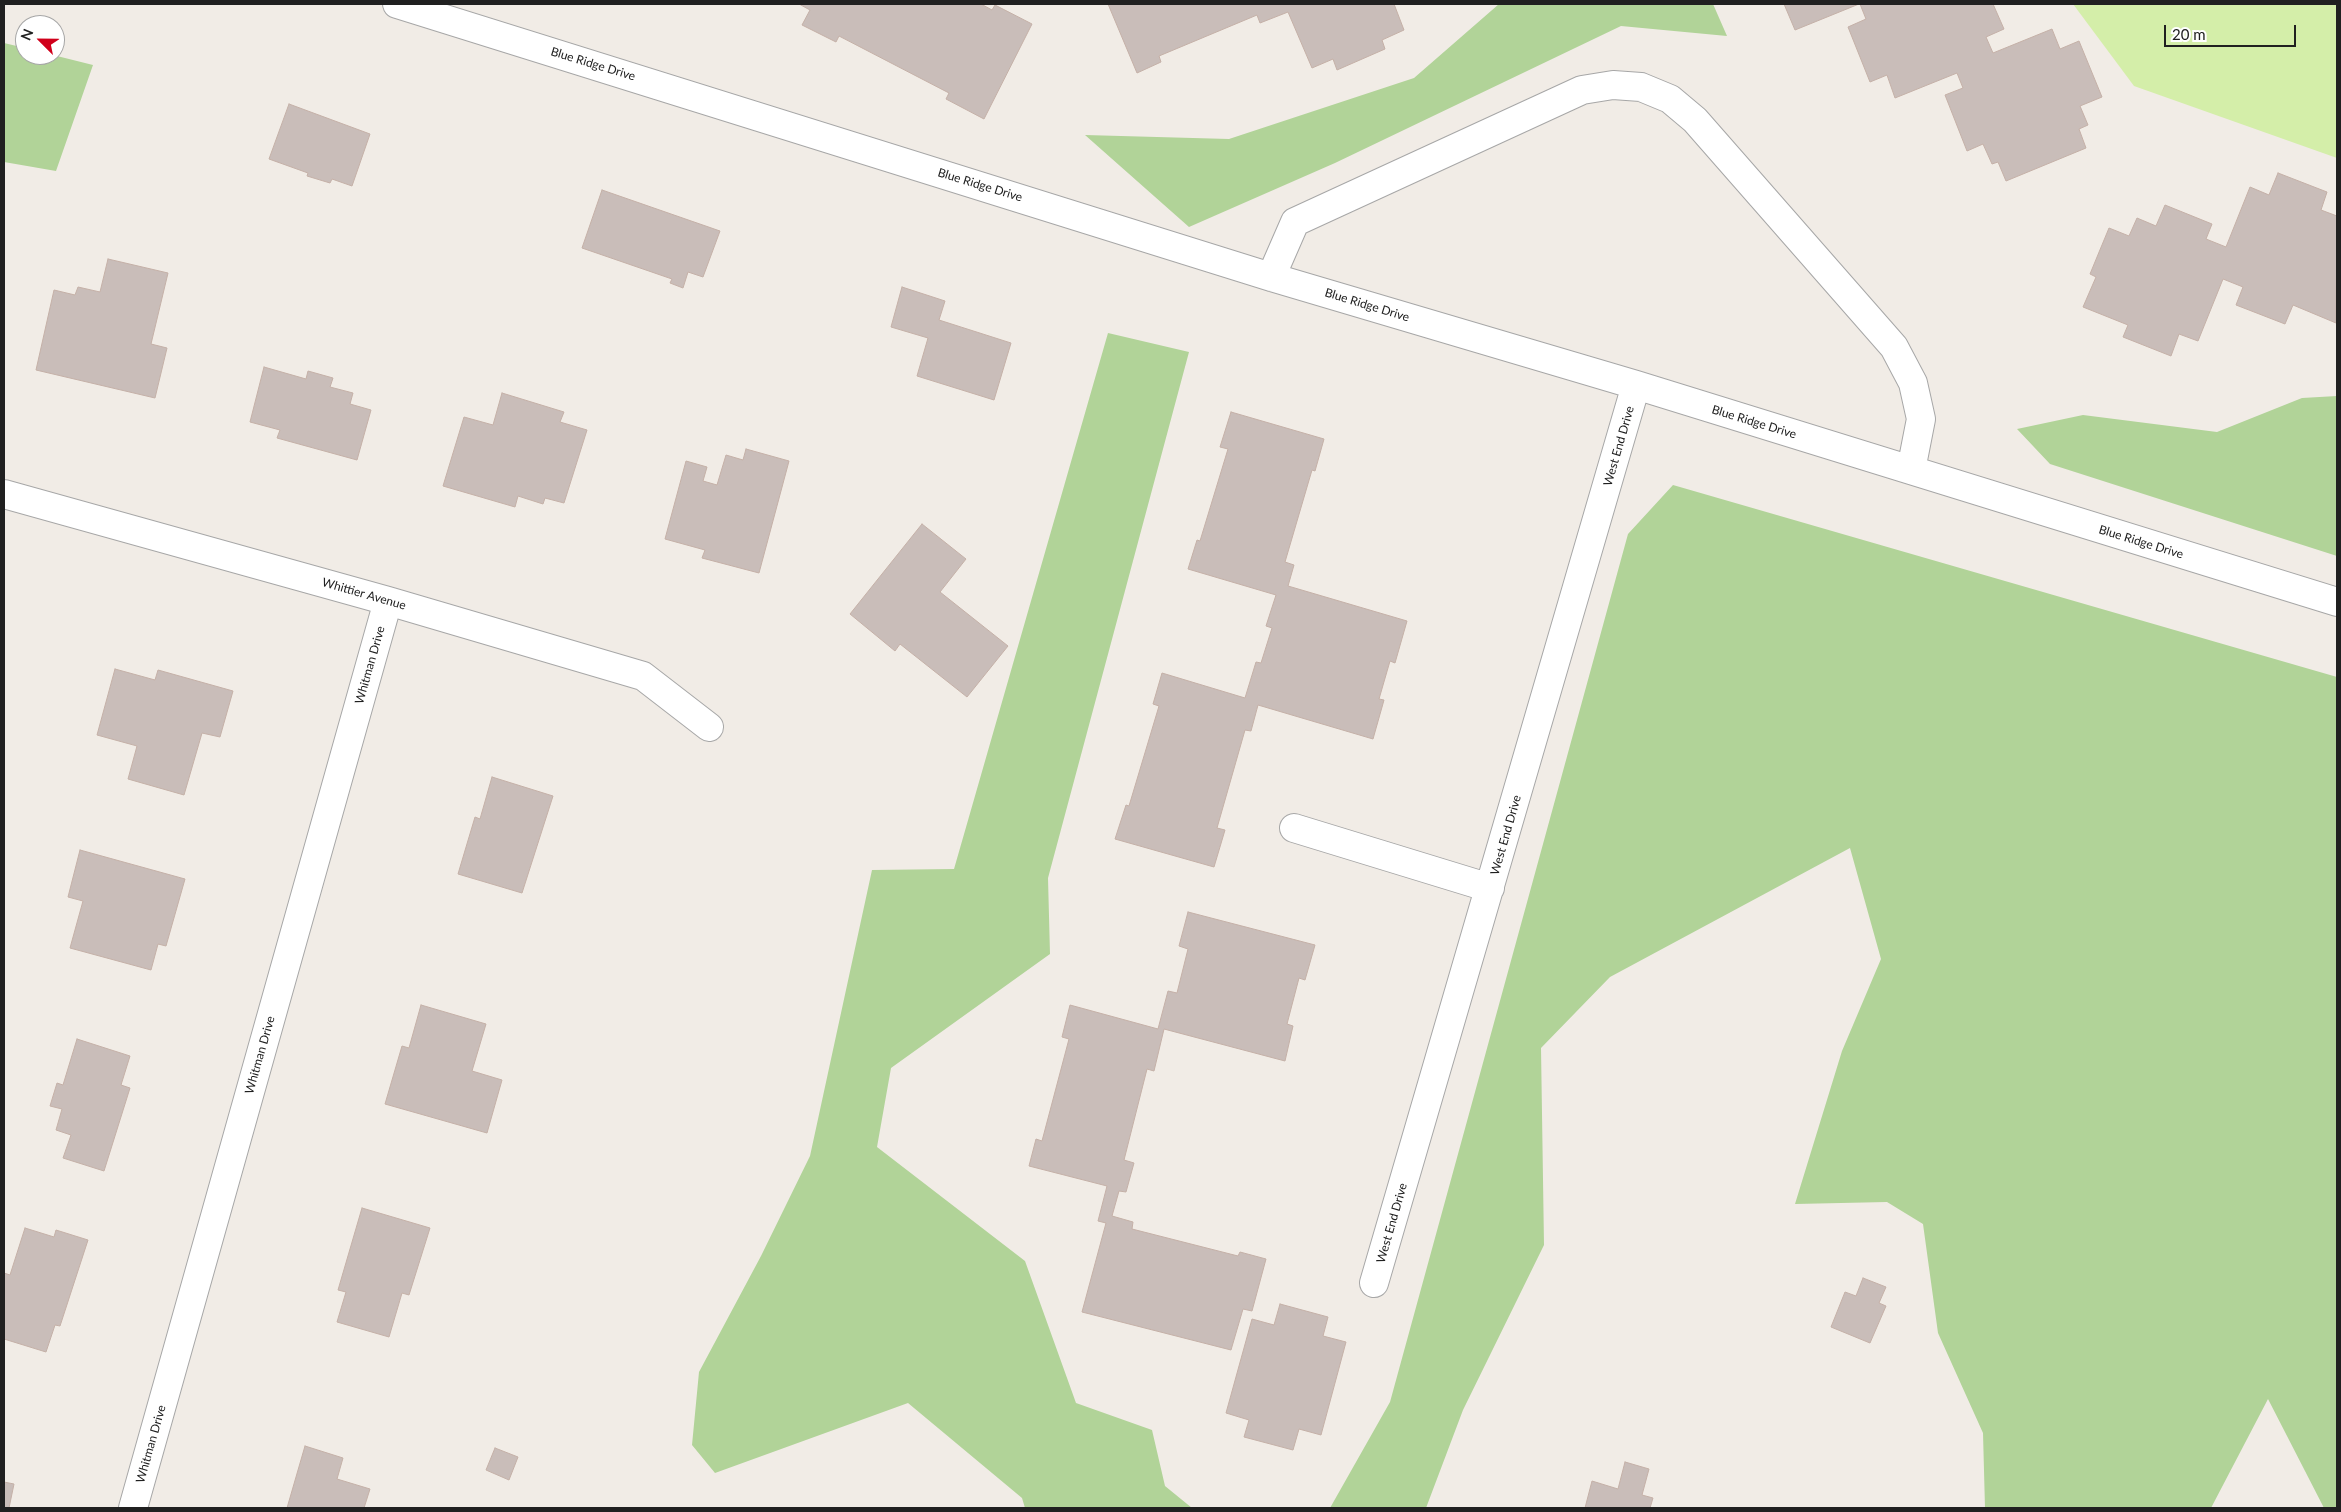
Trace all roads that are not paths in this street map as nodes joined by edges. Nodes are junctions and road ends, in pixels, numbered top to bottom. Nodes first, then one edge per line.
1 (397, 4) edge
2 (437, 9) edge
3 (1271, 277) junction
4 (1636, 386) junction
5 (1911, 470) junction
6 (4, 494) edge
7 (388, 601) junction
8 (2337, 602) edge
9 (709, 727) dead end
10 (1294, 828) dead end
11 (1490, 888) junction
12 (1374, 1283) dead end
13 (133, 1508) edge

1 - 2 street, Blue Ridge Drive
2 - 3 street, Blue Ridge Drive
3 - 4 street, Blue Ridge Drive
3 - 5 street
4 - 5 street, Blue Ridge Drive
4 - 11 street, West End Drive
5 - 8 street, Blue Ridge Drive
6 - 7 street, Whittier Avenue
7 - 9 street, Whittier Avenue
7 - 13 street, Whitman Drive
10 - 11 street
11 - 12 street, West End Drive

